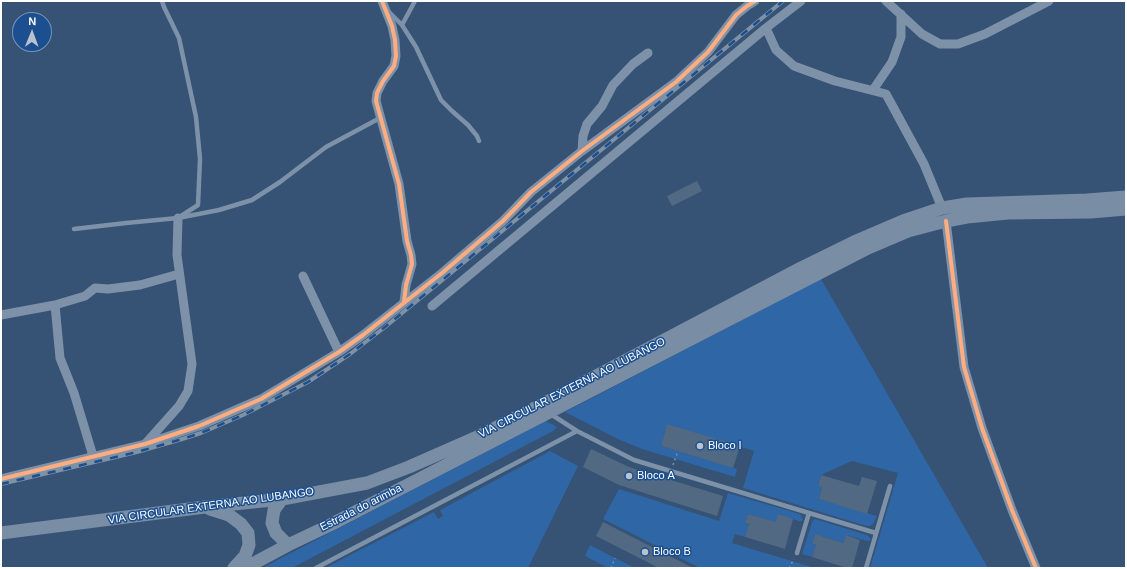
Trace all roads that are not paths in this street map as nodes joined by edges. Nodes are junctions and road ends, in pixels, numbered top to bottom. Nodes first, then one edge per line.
1 (162, 1) edge
2 (415, 1) edge
3 (756, 1) edge
4 (801, 1) edge
5 (886, 1) edge
6 (1049, 1) edge
7 (384, 5) edge
8 (901, 14) junction
9 (402, 25) junction
10 (766, 28) junction
11 (648, 53) dead end
12 (873, 90) junction
13 (380, 118) junction
14 (479, 140) dead end
15 (582, 151) junction
16 (1126, 197) edge
17 (942, 208) junction
18 (1126, 209) edge
19 (178, 218) junction
20 (946, 221) junction
21 (74, 230) dead end
22 (180, 274) junction
23 (303, 276) dead end
24 (404, 302) junction
25 (55, 305) junction
26 (432, 306) dead end
27 (1, 315) edge
28 (339, 352) junction
29 (548, 412) junction
30 (577, 431) junction
31 (145, 444) junction
32 (476, 449) joint
33 (93, 456) junction
34 (1, 479) edge
35 (890, 486) dead end
36 (282, 499) junction
37 (205, 507) junction
38 (810, 513) junction
39 (1, 533) edge
40 (876, 533) junction
41 (288, 545) junction
42 (797, 552) road end
43 (234, 568) edge
44 (245, 568) edge
45 (316, 568) edge
46 (866, 568) edge
47 (1036, 568) edge

1 - 19 lane
2 - 9 lane
3 - 15 street
4 - 10 street
5 - 8 street
6 - 8 street
7 - 9 lane
7 - 13 street
8 - 12 street
9 - 14 lane
10 - 12 street
10 - 26 street
11 - 15 street
12 - 17 street
13 - 19 lane
13 - 24 street
15 - 24 street
16 - 17 main road, VIA CIRCULAR EXTERNA AO LUBANGO
17 - 36 main road, VIA CIRCULAR EXTERNA AO LUBANGO
18 - 20 main road, VIA CIRCULAR EXTERNA AO LUBANGO
19 - 21 lane
19 - 22 street
20 - 29 main road, VIA CIRCULAR EXTERNA AO LUBANGO
20 - 47 street
22 - 25 street
22 - 31 street
23 - 28 street
24 - 28 street
25 - 27 street
25 - 33 street
28 - 31 street
29 - 30 lane
29 - 32 main road, VIA CIRCULAR EXTERNA AO LUBANGO
30 - 38 lane
30 - 45 lane
31 - 33 street
32 - 41 main road, Estrada do arimba
33 - 34 street
35 - 40 lane
36 - 37 main road, VIA CIRCULAR EXTERNA AO LUBANGO
36 - 41 main road
37 - 39 main road, VIA CIRCULAR EXTERNA AO LUBANGO
37 - 43 main road
38 - 40 lane
38 - 42 lane
40 - 46 lane
41 - 44 main road, Estrada do arimba

